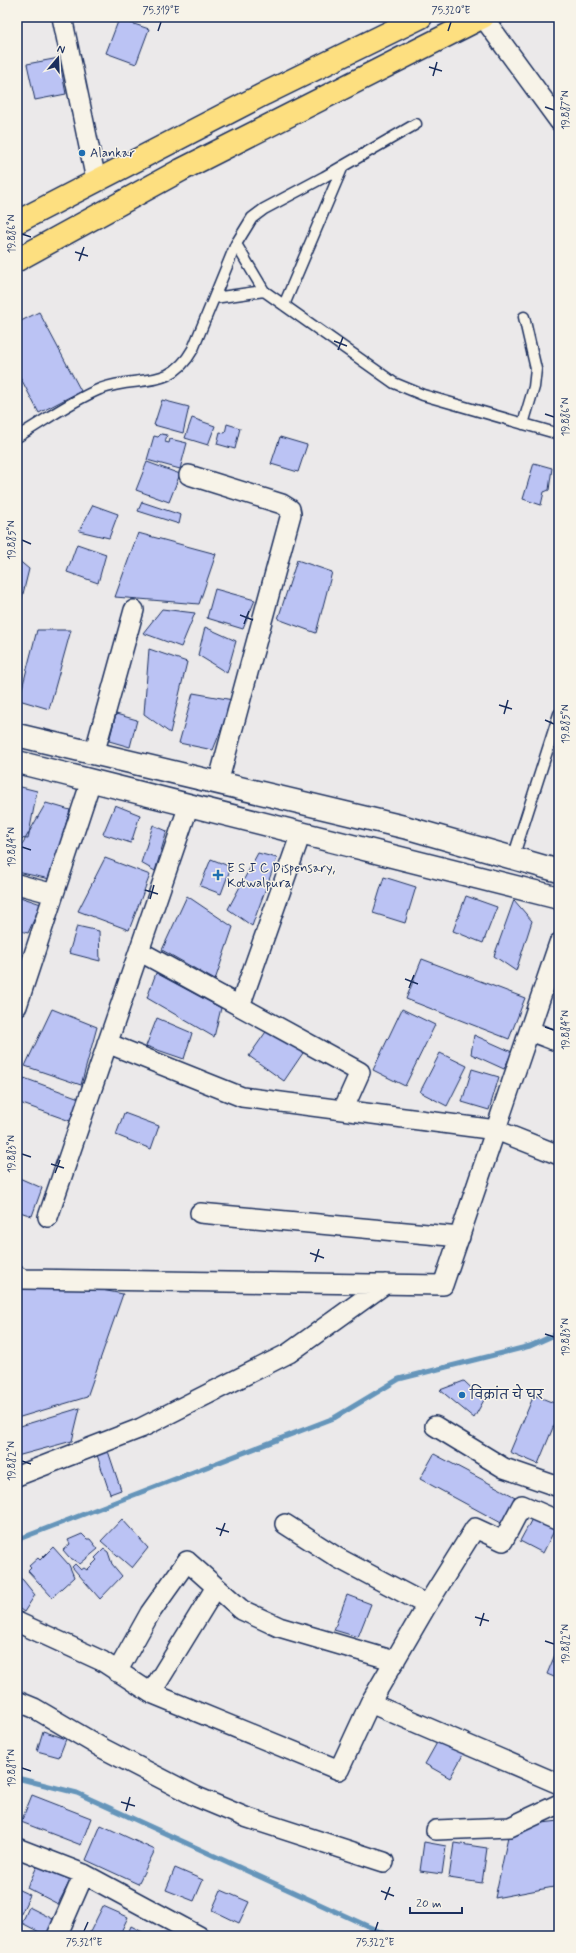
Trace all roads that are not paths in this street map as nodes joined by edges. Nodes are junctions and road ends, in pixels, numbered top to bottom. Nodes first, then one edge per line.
1 (62, 17) edge
2 (421, 17) edge
3 (483, 17) edge
4 (559, 121) edge
5 (416, 124) dead end
6 (343, 166) junction
7 (96, 180) junction
8 (17, 222) edge
9 (236, 244) junction
10 (17, 260) edge
11 (264, 291) junction
12 (214, 298) junction
13 (284, 306) junction
14 (524, 317) dead end
15 (523, 424) junction
16 (559, 434) edge
17 (17, 437) edge
18 (189, 475) dead end
19 (134, 610) dead end
20 (559, 714) edge
21 (17, 736) edge
22 (94, 754) junction
23 (17, 762) edge
24 (91, 781) junction
25 (218, 783) junction
26 (189, 806) junction
27 (301, 833) junction
28 (513, 858) junction
29 (559, 871) edge
30 (17, 884) edge
31 (54, 894) junction
32 (559, 898) edge
33 (559, 944) edge
34 (139, 951) junction
35 (17, 1006) edge
36 (240, 1006) junction
37 (530, 1031) junction
38 (559, 1042) edge
39 (107, 1043) junction
40 (343, 1110) junction
41 (496, 1130) junction
42 (559, 1155) edge
43 (200, 1213) dead end
44 (48, 1217) dead end
45 (460, 1237) junction
46 (17, 1276) edge
47 (385, 1284) junction
48 (435, 1426) dead end
49 (17, 1476) edge
50 (559, 1487) edge
51 (559, 1521) edge
52 (285, 1524) dead end
53 (216, 1587) junction
54 (427, 1605) junction
55 (17, 1622) edge
56 (395, 1661) junction
57 (117, 1672) junction
58 (151, 1694) junction
59 (17, 1701) edge
60 (370, 1704) junction
61 (559, 1784) edge
62 (559, 1804) edge
63 (436, 1830) dead end
64 (17, 1848) edge
65 (384, 1862) dead end
66 (84, 1874) junction
67 (57, 1936) edge
68 (199, 1936) edge

1 - 7 street
2 - 7 main road
3 - 4 street
3 - 10 main road
5 - 6 lane
6 - 9 lane
6 - 13 lane
7 - 8 main road
9 - 11 lane
9 - 12 lane
11 - 12 lane
11 - 13 lane
12 - 17 lane
13 - 15 lane
14 - 15 lane
15 - 16 lane
18 - 25 street
19 - 22 street
20 - 28 lane
21 - 22 street
22 - 25 street
23 - 24 street
24 - 26 street
24 - 31 street
25 - 28 street
26 - 27 street
26 - 34 street
27 - 32 street
27 - 36 street
28 - 29 street
30 - 31 street
31 - 35 street
33 - 37 street
34 - 36 street
34 - 39 street
36 - 40 street
37 - 38 street
37 - 41 street
39 - 40 street
39 - 44 street
40 - 41 street
41 - 42 street
41 - 45 street
43 - 45 street
45 - 47 street
46 - 47 street
47 - 49 street
48 - 50 street
51 - 54 street
52 - 54 street
53 - 56 street
53 - 57 street
53 - 58 street
54 - 56 street
55 - 57 street
56 - 60 street
57 - 58 street
58 - 60 street
59 - 65 street
60 - 61 street
62 - 63 street
64 - 66 street
66 - 67 street
66 - 68 street

